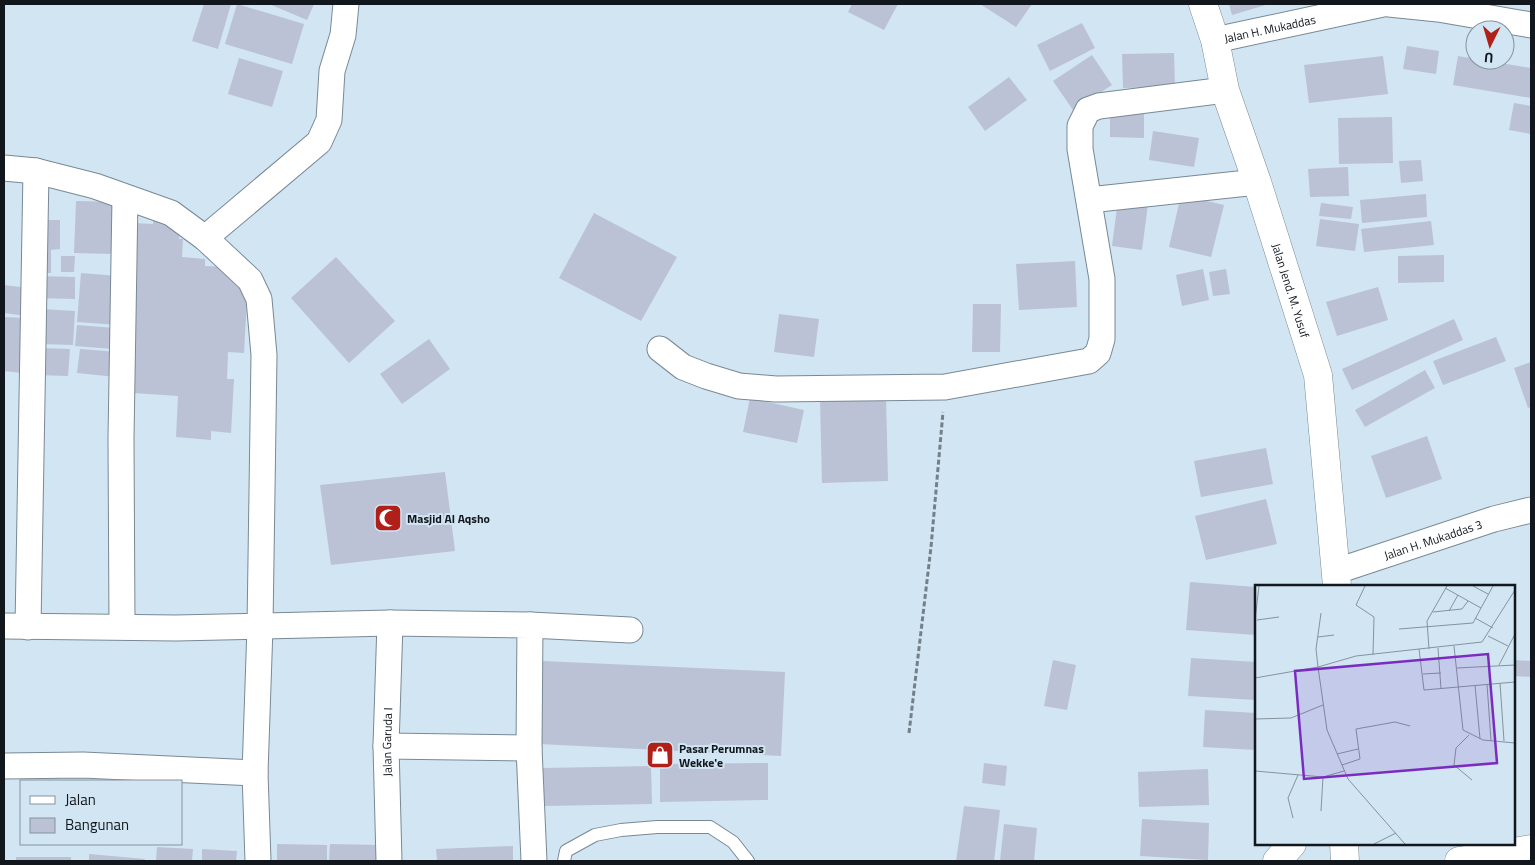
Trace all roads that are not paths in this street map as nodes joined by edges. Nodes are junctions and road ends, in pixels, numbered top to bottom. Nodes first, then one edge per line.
1 (346, 4) edge
2 (1203, 4) edge
3 (1383, 4) edge
4 (1389, 4) edge
5 (1531, 25) edge
6 (1215, 40) junction
7 (1225, 90) junction
8 (4, 168) edge
9 (36, 172) junction
10 (1257, 182) junction
11 (125, 198) junction
12 (1089, 200) junction
13 (205, 238) junction
14 (660, 349) dead end
15 (1531, 510) edge
16 (1337, 579) edge
17 (390, 622) junction
18 (530, 625) junction
19 (122, 626) junction
20 (16, 627) edge
21 (260, 627) junction
22 (630, 630) dead end
23 (386, 746) junction
24 (529, 748) junction
25 (4, 766) edge
26 (255, 773) junction
27 (1291, 845) edge
28 (1344, 845) edge
29 (1531, 849) edge
30 (258, 861) edge
31 (389, 861) edge
32 (534, 861) edge
33 (564, 861) edge
34 (748, 861) edge
35 (1277, 861) edge
36 (1345, 861) edge
37 (1459, 861) edge

1 - 13 street
2 - 6 main road, Jalan Jend. M. Yusuf
3 - 6 street, Jalan H. Mukaddas
4 - 5 street
6 - 7 main road, Jalan Jend. M. Yusuf
7 - 10 main road, Jalan Jend. M. Yusuf
7 - 12 street
8 - 9 street
9 - 11 street
9 - 20 street
10 - 12 street
10 - 16 main road, Jalan Jend. M. Yusuf
11 - 13 street
11 - 19 street
12 - 14 street
13 - 21 street
15 - 16 street, Jalan H. Mukaddas 3
17 - 18 street
17 - 21 street
17 - 23 street, Jalan Garuda I
18 - 22 street
18 - 24 street
19 - 20 street
19 - 21 street
21 - 26 street
23 - 24 street
23 - 31 street, Jalan Garuda I
24 - 32 street
25 - 26 street
26 - 30 street
27 - 35 main road
28 - 36 main road
29 - 37 main road
33 - 34 lane

